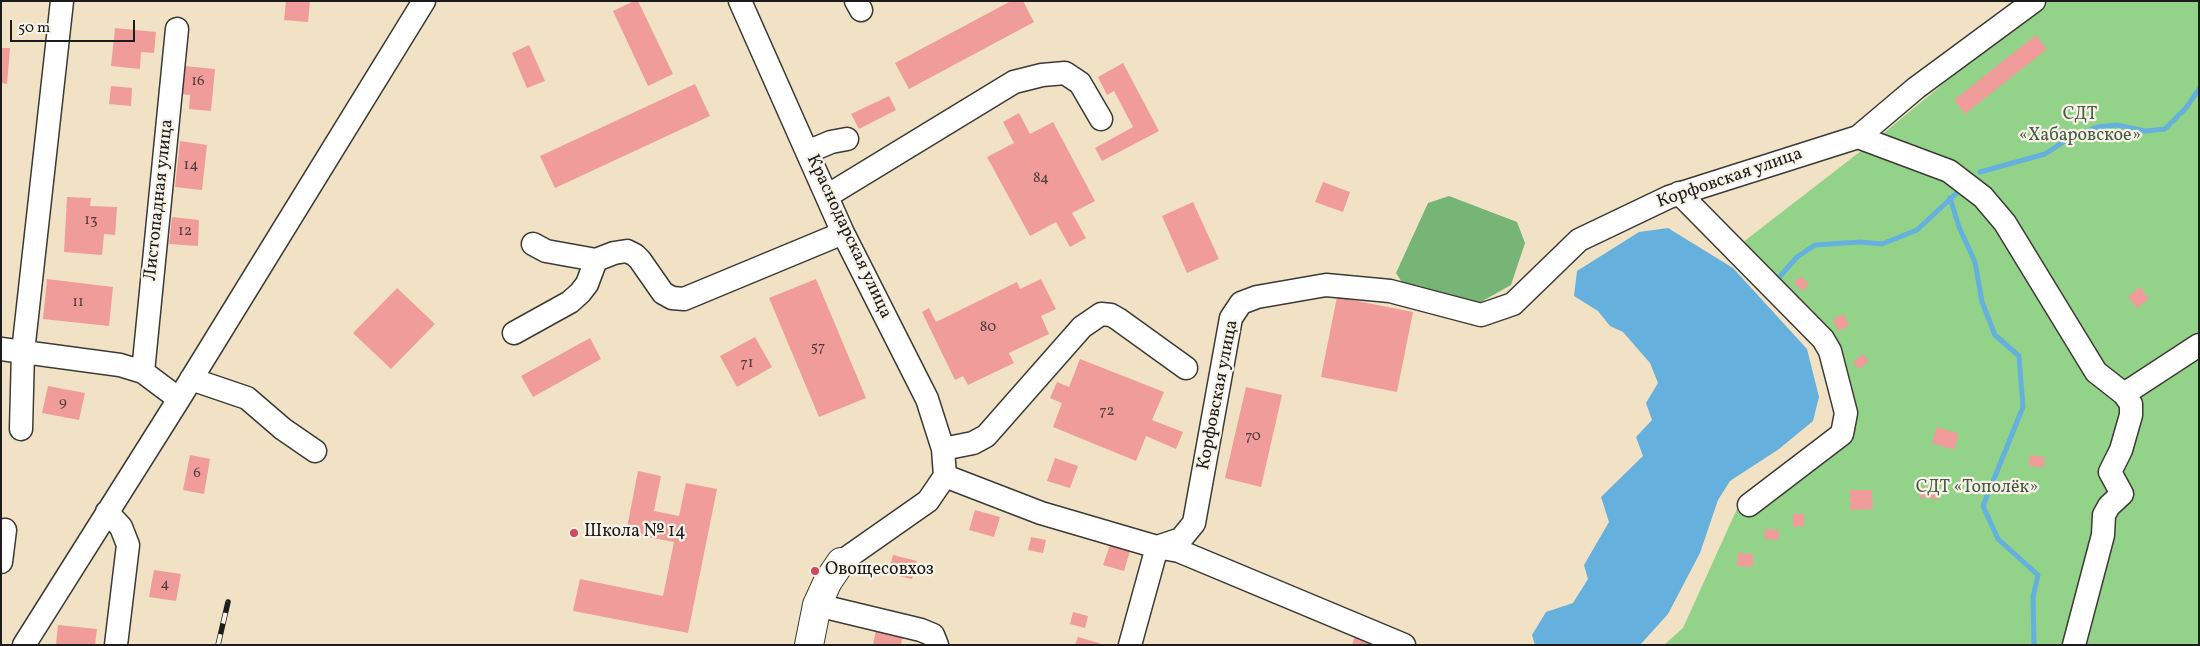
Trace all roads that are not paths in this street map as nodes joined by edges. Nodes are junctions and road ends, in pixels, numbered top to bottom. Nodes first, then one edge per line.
1 (62, 1) edge
2 (424, 1) edge
3 (740, 1) edge
4 (2034, 1) edge
5 (177, 29) dead end
6 (1101, 119) dead end
7 (1858, 137) junction
8 (848, 139) dead end
9 (807, 152) junction
10 (1679, 194) junction
11 (827, 196) junction
12 (843, 233) junction
13 (533, 244) dead end
14 (596, 260) junction
15 (514, 333) dead end
16 (2199, 345) edge
17 (12, 350) edge
18 (1186, 368) dead end
19 (143, 372) junction
20 (191, 379) junction
21 (2124, 394) junction
22 (179, 399) junction
23 (21, 429) dead end
24 (942, 449) junction
25 (315, 451) dead end
26 (945, 476) junction
27 (1749, 505) dead end
28 (107, 512) junction
29 (5, 530) dead end
30 (1157, 547) junction
31 (1, 562) edge
32 (841, 562) joint
33 (817, 605) junction
34 (24, 645) edge
35 (116, 645) edge
36 (809, 645) edge
37 (937, 645) edge
38 (1130, 645) edge
39 (1404, 645) edge
40 (2074, 645) edge

1 - 17 street
2 - 20 street
3 - 9 street, Краснодарская улица
4 - 7 street, Корфовская улица
5 - 19 street, Листопадная улица
6 - 11 street
7 - 10 street, Корфовская улица
7 - 21 street
8 - 9 street
9 - 11 street, Краснодарская улица
10 - 27 street
10 - 30 street, Корфовская улица
11 - 12 street, Краснодарская улица
12 - 14 street
12 - 24 street, Краснодарская улица
13 - 14 street
14 - 15 street
16 - 21 street
17 - 19 street
17 - 23 street
18 - 24 street
19 - 22 street
20 - 22 street
20 - 25 street
21 - 40 street
22 - 28 street
24 - 26 street, Краснодарская улица
26 - 30 street
26 - 32 street
28 - 34 street
28 - 35 street
29 - 31 street
30 - 38 street
30 - 39 street
32 - 33 main road
33 - 36 main road
33 - 37 street

